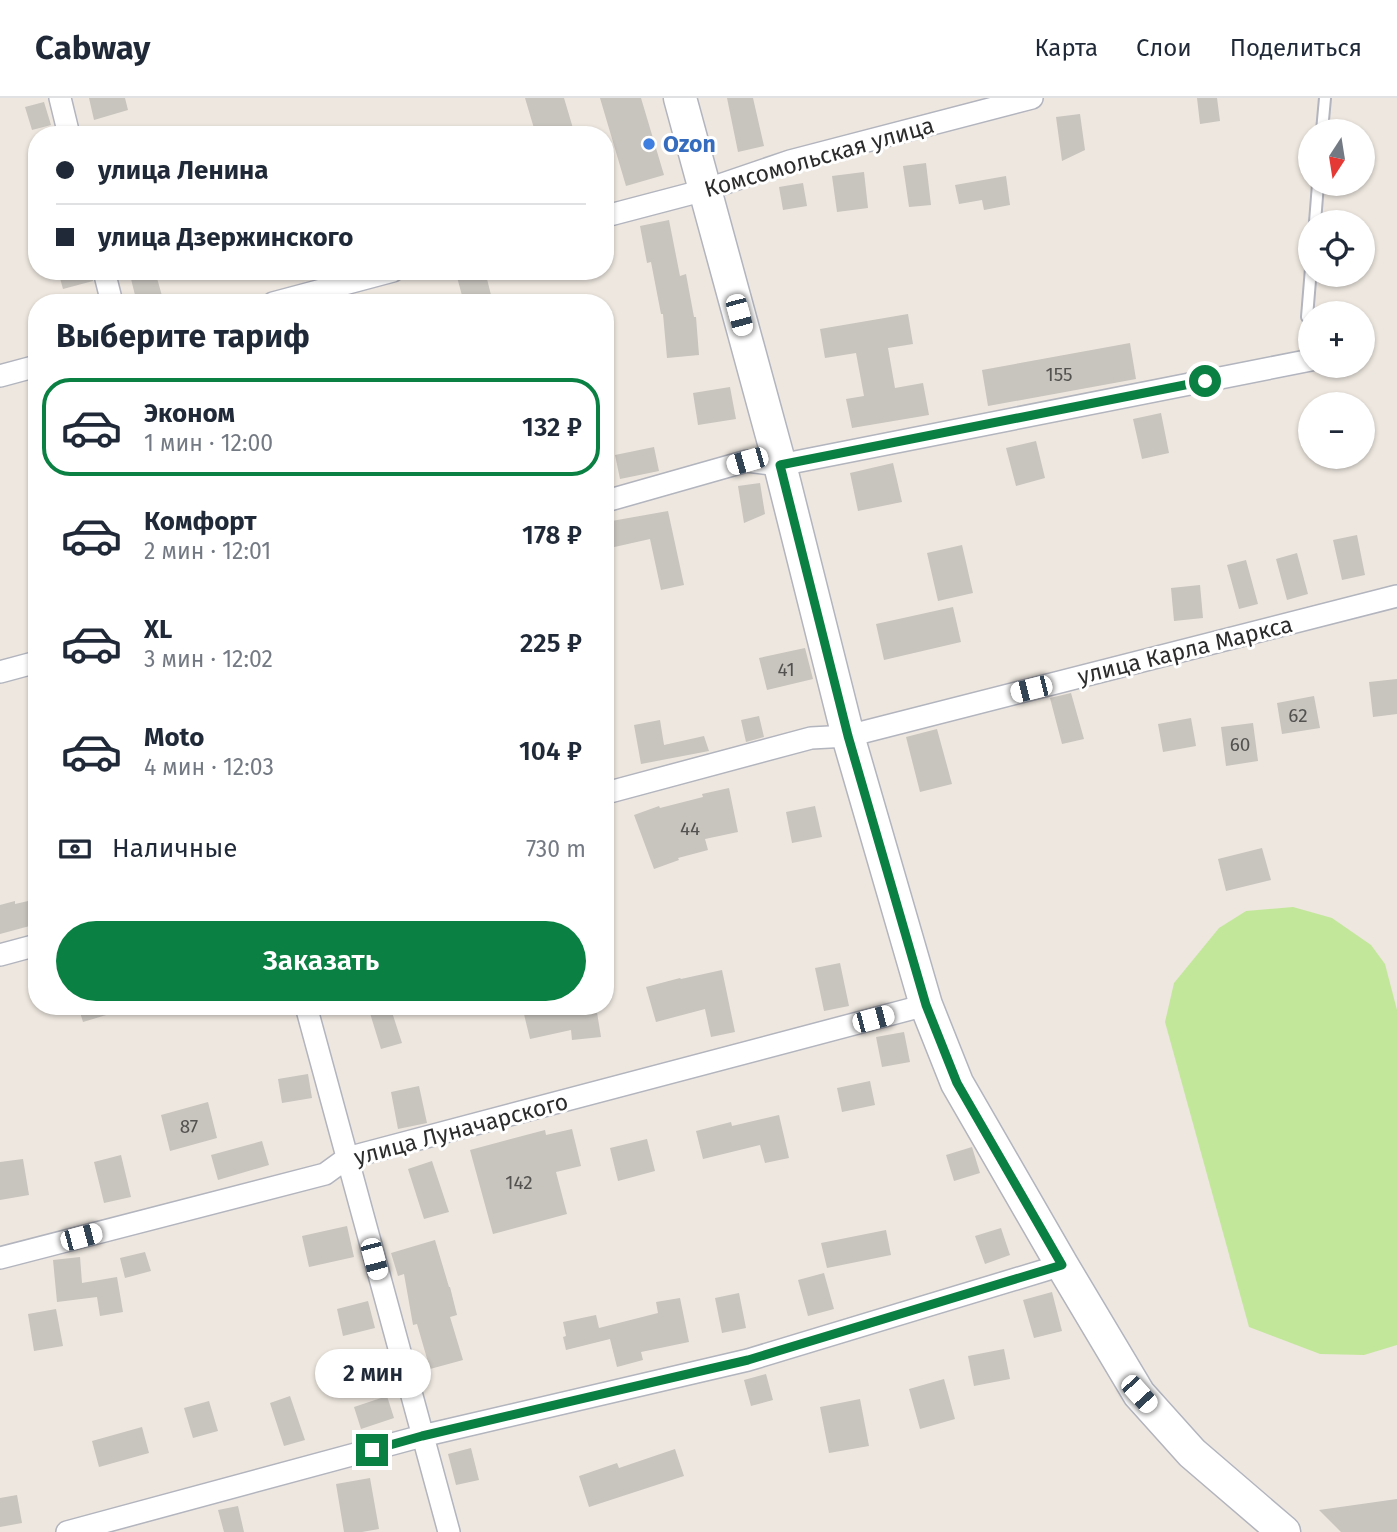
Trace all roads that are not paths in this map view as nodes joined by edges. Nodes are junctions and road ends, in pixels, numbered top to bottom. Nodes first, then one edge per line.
1 (60, 98) edge
2 (680, 98) edge
3 (1032, 98) edge
4 (1325, 98) edge
5 (1323, 119) edge
6 (67, 126) edge
7 (705, 190) junction
8 (614, 214) edge
9 (359, 280) edge
10 (306, 294) edge
11 (1298, 363) edge
12 (28, 368) edge
13 (0, 376) edge
14 (780, 465) junction
15 (614, 499) edge
16 (1397, 596) edge
17 (28, 664) edge
18 (0, 671) edge
19 (848, 736) junction
20 (614, 791) edge
21 (28, 947) edge
22 (0, 955) edge
23 (926, 1005) junction
24 (308, 1015) edge
25 (347, 1158) junction
26 (0, 1258) edge
27 (1062, 1265) junction
28 (422, 1436) junction
29 (67, 1532) edge
30 (449, 1532) edge
31 (1284, 1532) edge

1 - 6 street
2 - 7 main road
3 - 7 street, Комсомольская улица
4 - 5 lane
7 - 8 street, Комсомольская улица
7 - 14 main road
9 - 10 street
11 - 14 street
12 - 13 street
14 - 15 street
14 - 19 main road
16 - 19 street, улица Карла Маркса
17 - 18 street
19 - 20 street, улица Карла Маркса
19 - 23 main road
21 - 22 street
23 - 25 street, улица Луначарского
23 - 27 main road
24 - 25 street
25 - 26 street, улица Луначарского
25 - 28 street
27 - 28 street
27 - 31 main road
28 - 29 street
28 - 30 street

